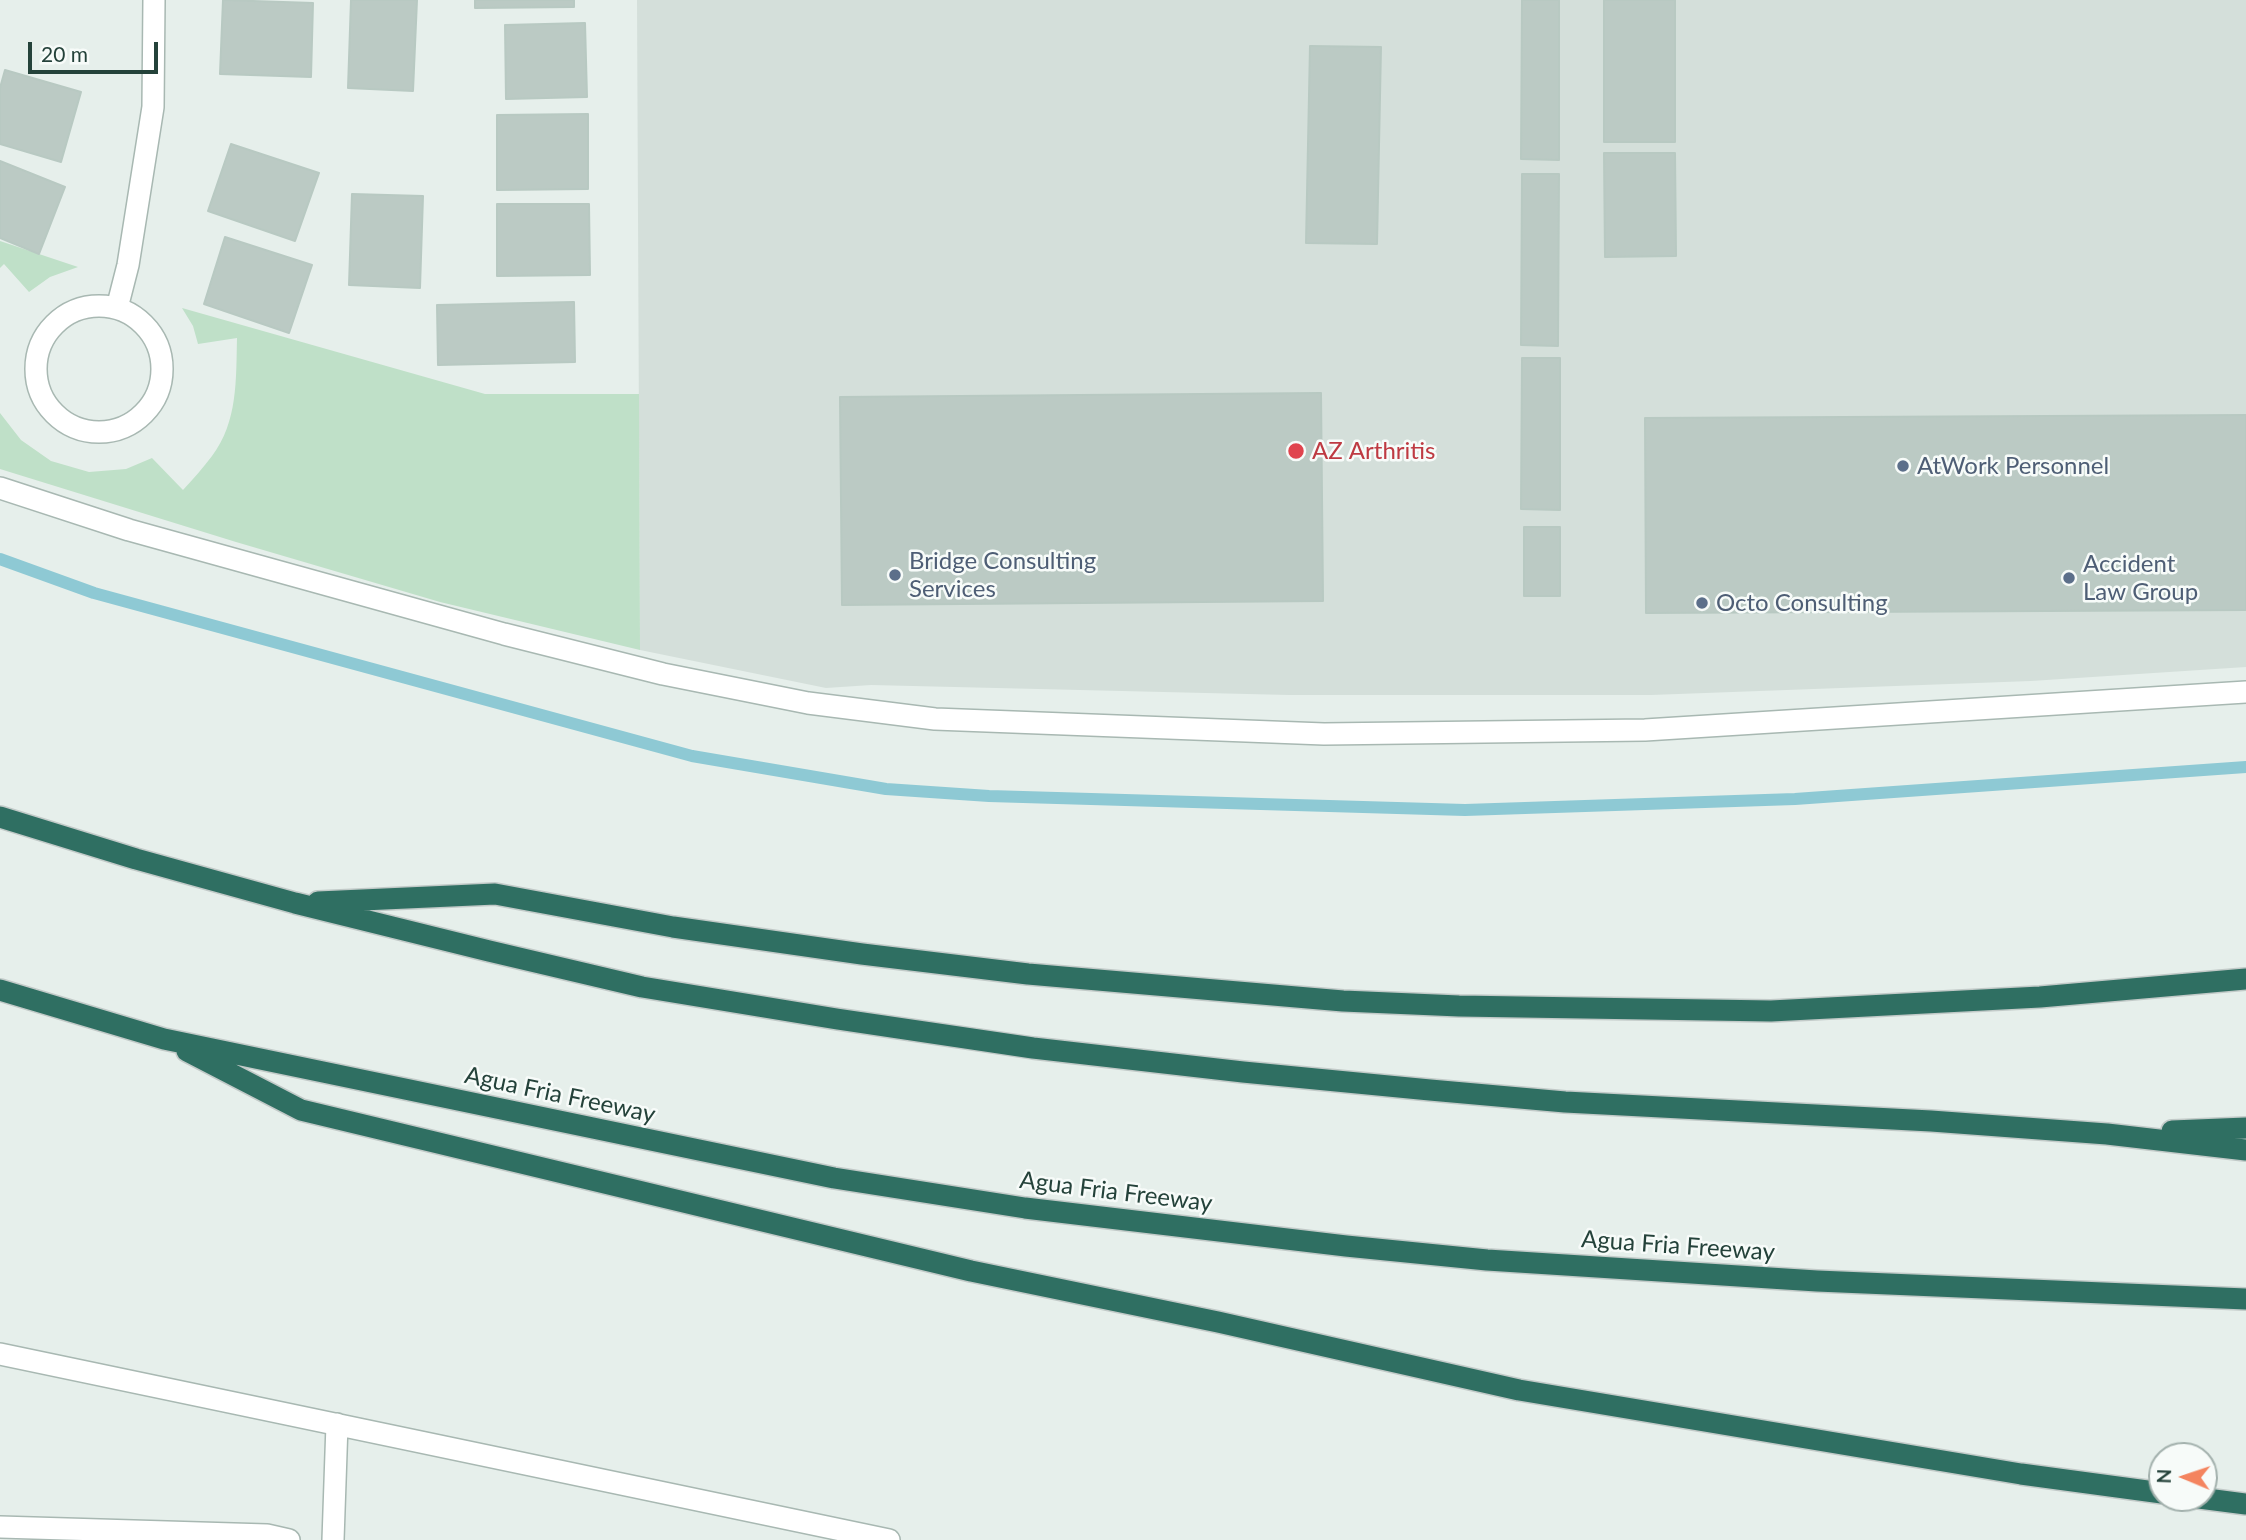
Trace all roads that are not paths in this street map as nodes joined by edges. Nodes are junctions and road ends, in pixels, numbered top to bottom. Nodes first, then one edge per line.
1 (155, 0) edge
2 (117, 308) junction
3 (0, 488) edge
4 (2246, 692) edge
5 (0, 817) edge
6 (295, 903) junction
7 (2246, 979) edge
8 (0, 990) edge
9 (163, 1039) junction
10 (2246, 1128) edge
11 (2107, 1134) junction
12 (2246, 1150) edge
13 (2246, 1299) edge
14 (0, 1354) edge
15 (337, 1424) junction
16 (2148, 1491) edge
17 (2218, 1500) edge
18 (2246, 1504) edge
19 (0, 1527) edge
20 (289, 1540) edge
21 (333, 1540) edge
22 (889, 1540) edge

1 - 2 street
2 - 2 street
3 - 4 street
5 - 6 highway
6 - 7 highway
6 - 11 highway
8 - 9 highway, Agua Fria Freeway
9 - 13 highway, Agua Fria Freeway
9 - 16 highway
10 - 11 highway
11 - 12 highway
14 - 15 street
15 - 21 street
15 - 22 street
17 - 18 highway
19 - 20 street

